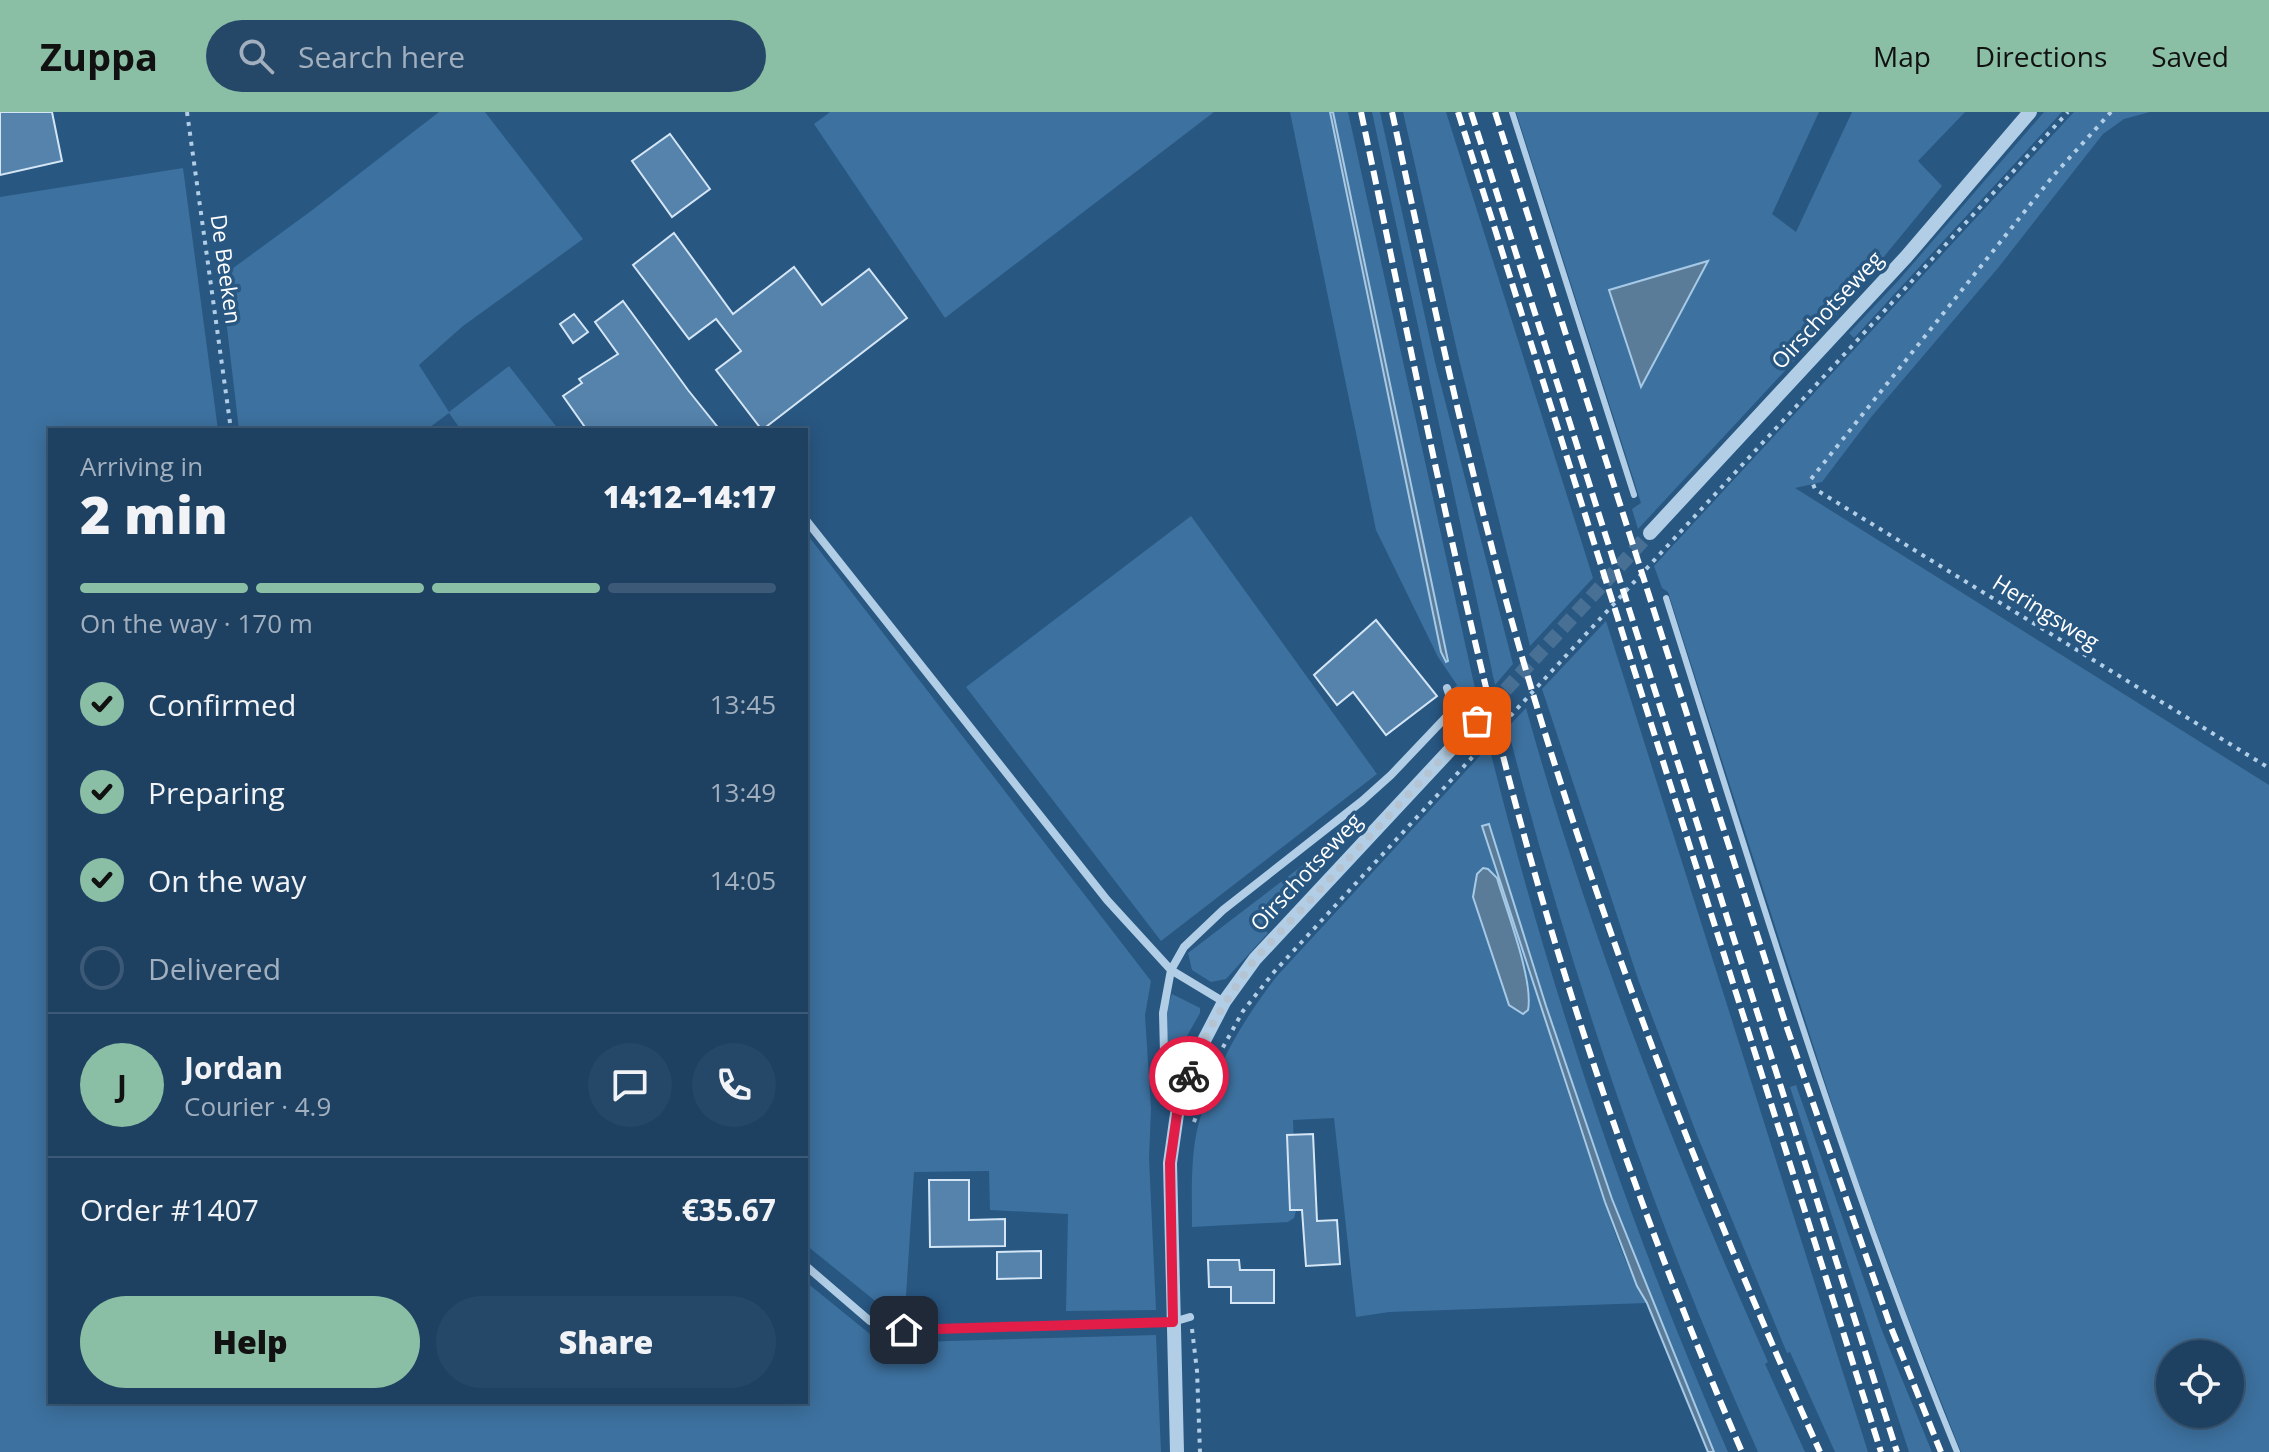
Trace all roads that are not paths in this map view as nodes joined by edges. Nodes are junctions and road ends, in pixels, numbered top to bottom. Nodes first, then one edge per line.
1 (1512, 112) edge
2 (2030, 112) edge
3 (1634, 495) dead end
4 (808, 523) edge
5 (1650, 533) tunnel mouth
6 (1666, 598) dead end
7 (1447, 688) dead end
8 (1477, 721) tunnel mouth
9 (1171, 970) junction
10 (1224, 1002) junction
11 (1177, 1114) junction
12 (808, 1268) edge
13 (1190, 1317) road end
14 (1173, 1322) junction
15 (1177, 1452) edge
16 (1957, 1452) edge

1 - 3 lane
2 - 5 street, Oirschotseweg
4 - 9 street
6 - 16 lane
7 - 9 street
8 - 10 street, Oirschotseweg
9 - 10 street
9 - 11 street
10 - 11 street, Oirschotseweg
11 - 14 street, Oirschotseweg
12 - 14 street
13 - 14 street
14 - 15 street, Oirschotseweg

